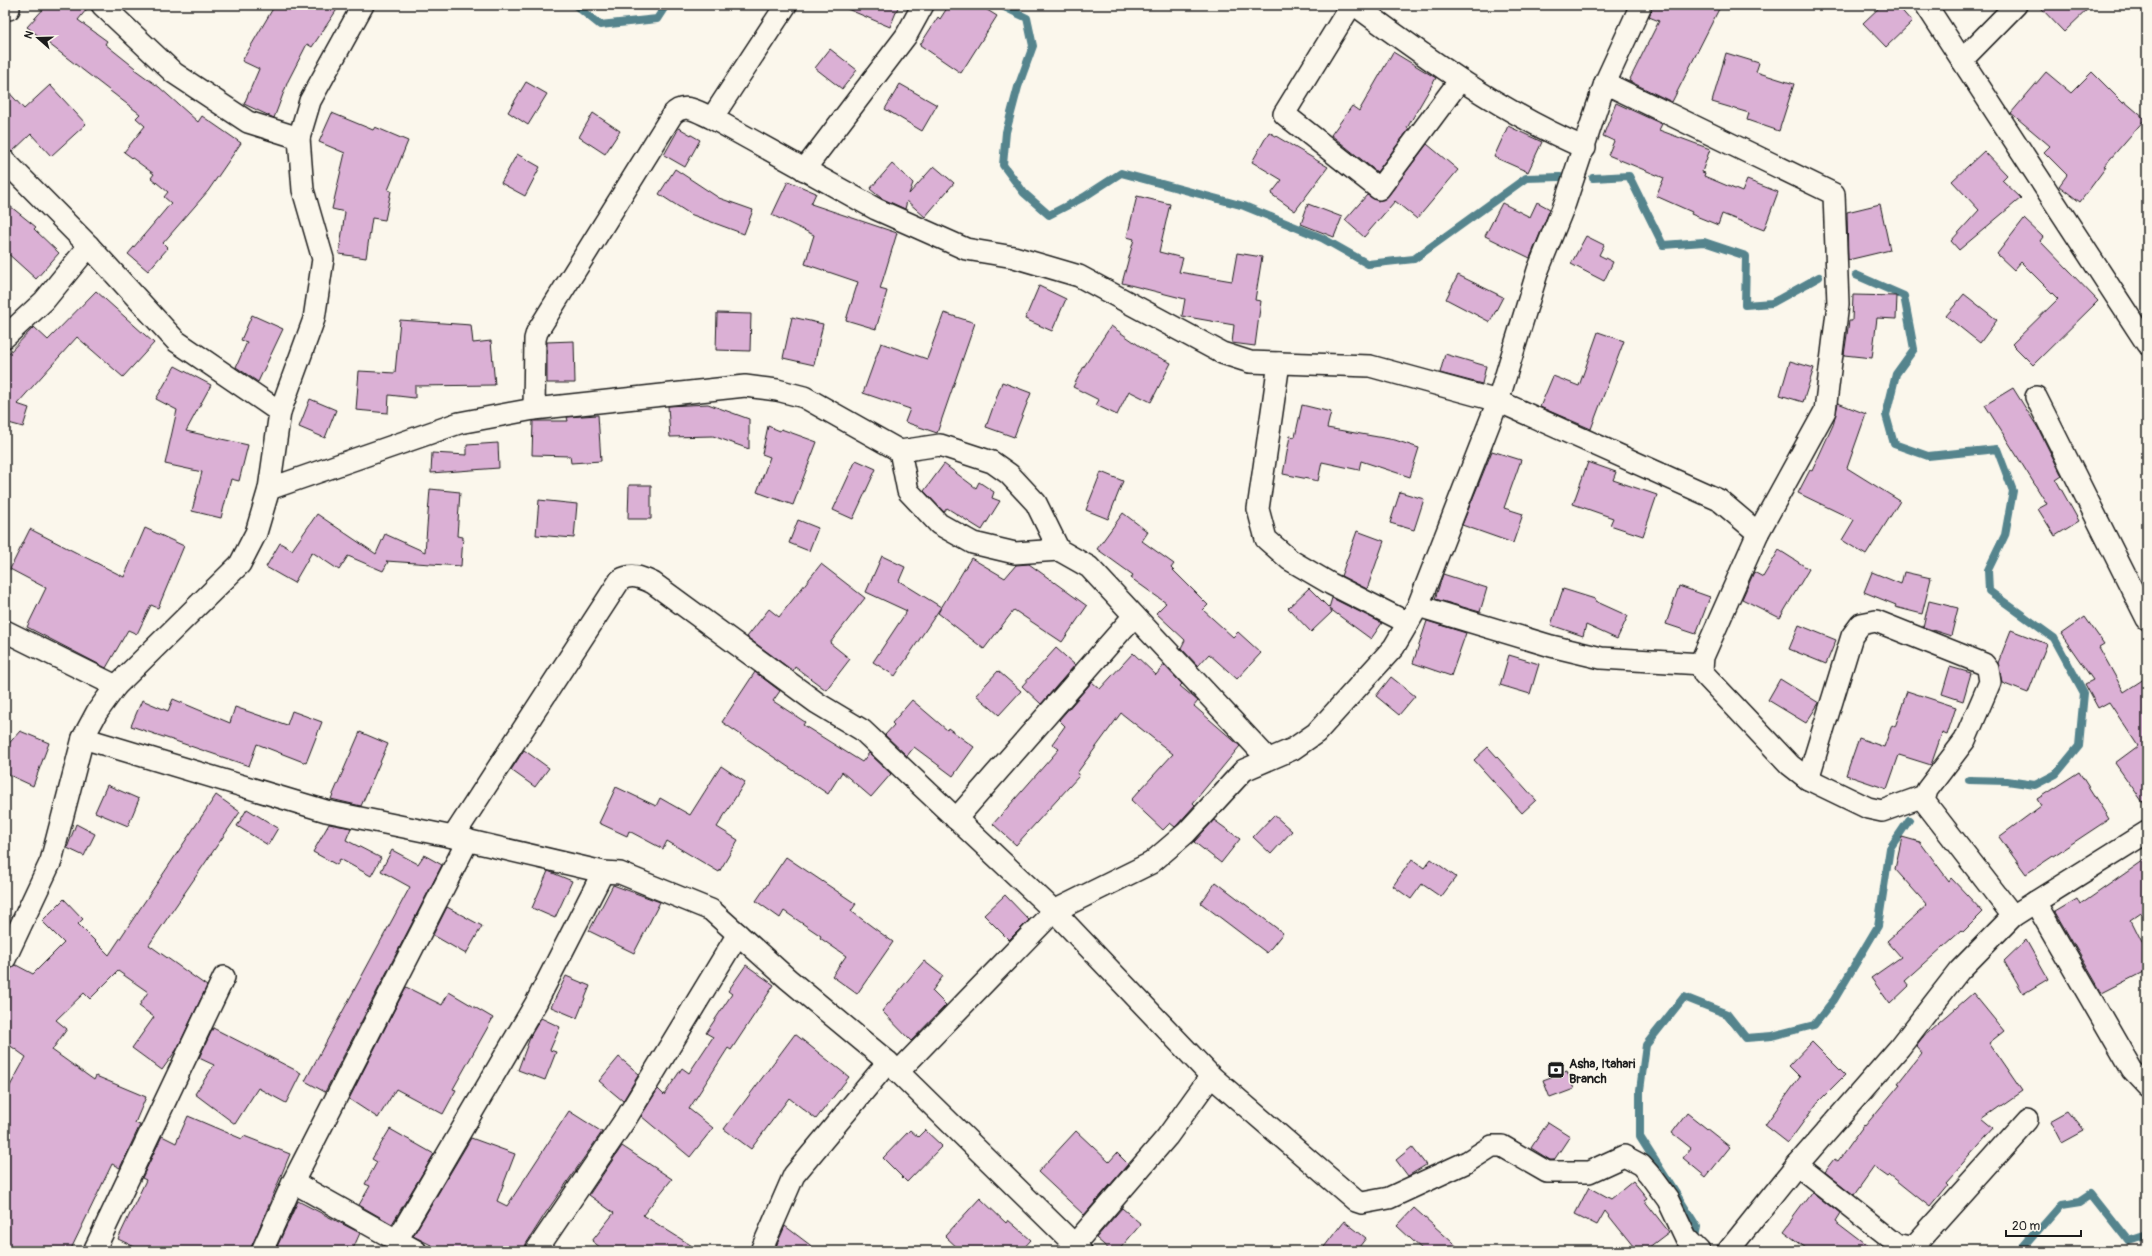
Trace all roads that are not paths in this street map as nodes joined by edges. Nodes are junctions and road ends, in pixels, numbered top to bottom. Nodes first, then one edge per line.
1 (102, 5) edge
2 (362, 5) edge
3 (786, 5) edge
4 (923, 5) edge
5 (1351, 5) edge
6 (1355, 5) edge
7 (1926, 5) edge
8 (2016, 5) edge
9 (1636, 7) edge
10 (1962, 60) junction
11 (1460, 80) junction
12 (1606, 83) junction
13 (712, 118) junction
14 (299, 138) junction
15 (1585, 148) junction
16 (5, 161) edge
17 (804, 170) junction
18 (89, 246) junction
19 (5, 337) edge
20 (2147, 344) edge
21 (1279, 363) junction
22 (2036, 397) dead end
23 (1498, 400) junction
24 (534, 409) junction
25 (280, 412) junction
26 (900, 451) junction
27 (269, 489) junction
28 (1758, 533) junction
29 (1059, 550) junction
30 (1413, 615) junction
31 (1134, 616) junction
32 (2147, 619) edge
33 (5, 631) edge
34 (1702, 664) junction
35 (116, 686) junction
36 (83, 738) junction
37 (1268, 759) junction
38 (1808, 779) junction
39 (1924, 796) junction
40 (956, 819) junction
41 (2147, 832) edge
42 (460, 838) junction
43 (603, 872) junction
44 (2035, 902) junction
45 (1054, 911) junction
46 (2014, 916) junction
47 (738, 934) junction
48 (5, 959) edge
49 (224, 977) dead end
50 (893, 1067) junction
51 (1211, 1076) junction
52 (2147, 1086) edge
53 (2027, 1120) dead end
54 (1798, 1165) junction
55 (293, 1182) junction
56 (396, 1240) junction
57 (1692, 1244) edge
58 (1077, 1248) edge
59 (94, 1251) edge
60 (262, 1251) edge
61 (416, 1251) edge
62 (536, 1251) edge
63 (761, 1251) edge
64 (1728, 1251) edge

1 - 14 street
2 - 14 street
3 - 13 street
4 - 17 street
5 - 11 street
6 - 11 street
7 - 10 street
8 - 10 street
9 - 12 street
10 - 20 street
11 - 15 street
12 - 15 street
12 - 28 street
13 - 17 street
13 - 24 street
14 - 25 street
15 - 23 street
16 - 18 street
17 - 21 street
18 - 19 street
18 - 25 street
21 - 23 street
21 - 30 street
22 - 32 street
23 - 28 street
23 - 30 street
24 - 26 street
24 - 27 street
25 - 27 street
26 - 29 street
26 - 29 street
27 - 35 street
28 - 34 street
29 - 31 street
30 - 34 street
30 - 37 street
31 - 37 street
31 - 40 street
33 - 35 street
34 - 38 street
35 - 36 street
36 - 42 street
36 - 48 street
37 - 45 street
38 - 39 street
38 - 39 street
39 - 46 street
40 - 42 street
40 - 45 street
41 - 44 street
42 - 43 street
42 - 55 street
43 - 47 street
43 - 56 street
44 - 46 street
44 - 52 street
45 - 50 street
45 - 51 street
46 - 54 street
47 - 50 street
47 - 62 street
49 - 59 street
50 - 58 street
50 - 63 street
51 - 57 street
51 - 58 street
53 - 54 street
54 - 64 street
55 - 56 street
55 - 60 street
56 - 61 street

